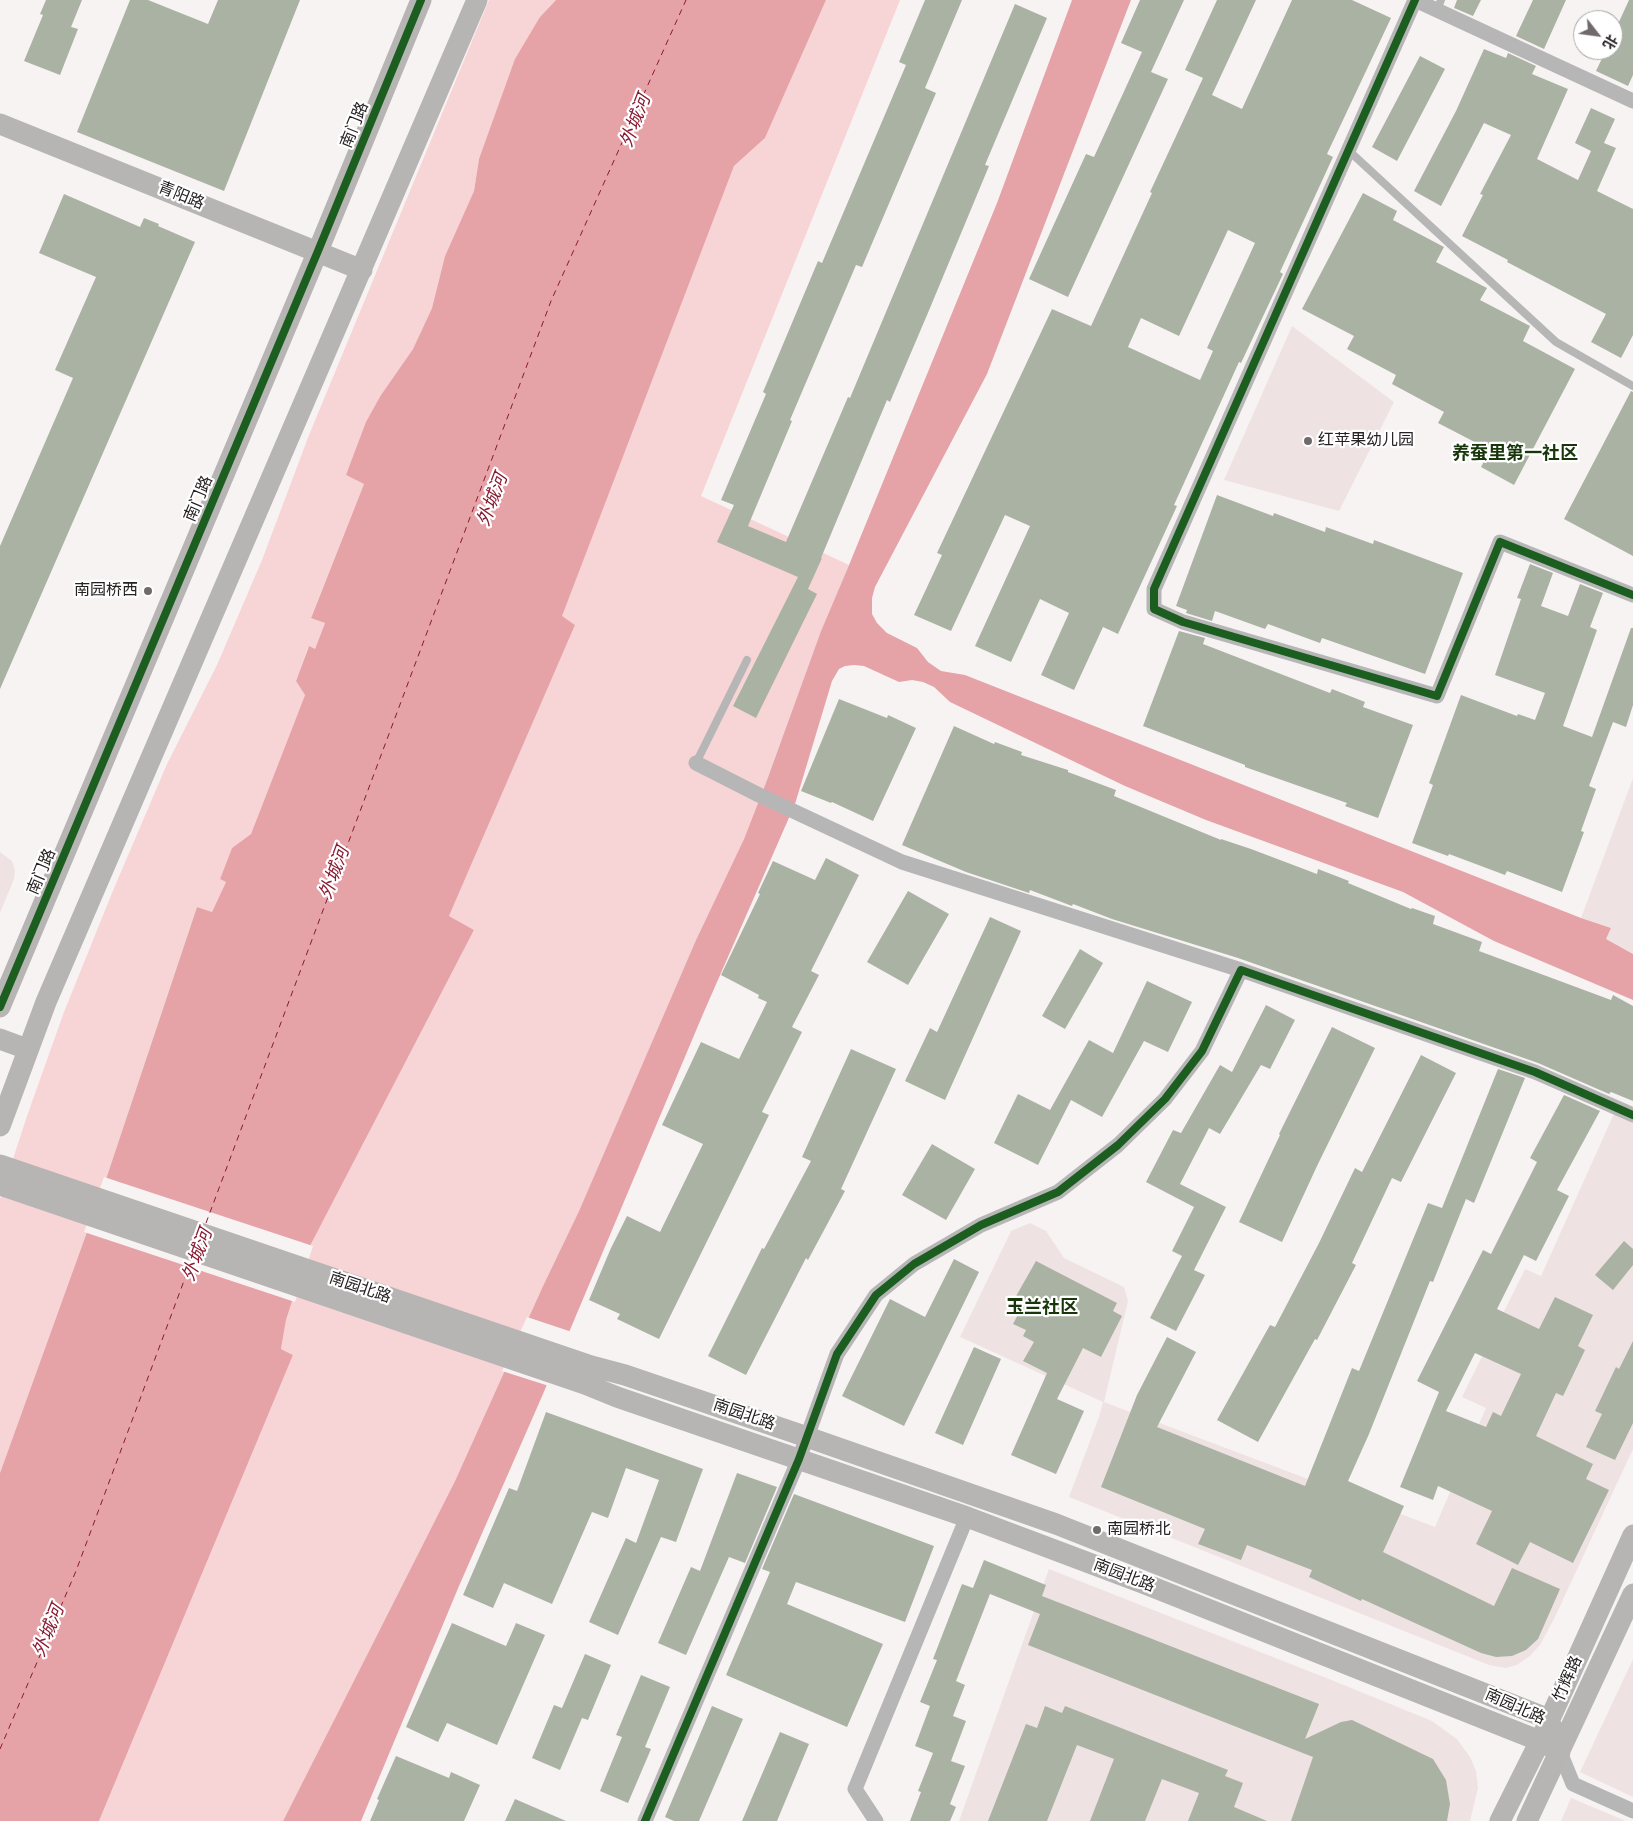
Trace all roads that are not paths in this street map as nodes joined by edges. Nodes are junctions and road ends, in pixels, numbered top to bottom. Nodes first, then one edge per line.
1 (421, 0) edge
2 (477, 0) edge
3 (1415, 0) edge
4 (1439, 5) edge
5 (1633, 101) edge
6 (0, 124) edge
7 (1348, 150) junction
8 (318, 251) junction
9 (362, 270) junction
10 (1633, 386) edge
11 (1633, 595) edge
12 (747, 660) dead end
13 (696, 763) joint
14 (1240, 970) junction
15 (0, 1007) edge
16 (0, 1039) edge
17 (27, 1049) junction
18 (1633, 1115) edge
19 (0, 1126) edge
20 (0, 1165) edge
21 (0, 1185) edge
22 (588, 1375) junction
23 (807, 1436) junction
24 (799, 1459) junction
25 (967, 1517) junction
26 (1633, 1535) edge
27 (1633, 1594) edge
28 (1549, 1719) junction
29 (1540, 1741) junction
30 (1560, 1752) junction
31 (1633, 1812) edge
32 (645, 1821) edge
33 (876, 1821) edge
34 (1500, 1821) edge
35 (1526, 1821) edge

1 - 8 main road, 南门路
2 - 9 main road
3 - 4 street
3 - 7 street
4 - 5 street
6 - 8 main road, 青阳路
7 - 10 lane
7 - 11 street
8 - 9 main road, 青阳路
8 - 15 main road, 南门路
9 - 17 main road
12 - 13 lane
13 - 14 street
14 - 18 street
14 - 23 street
16 - 17 main road
17 - 19 main road
20 - 22 main road, 南园北路
21 - 22 main road, 南园北路
22 - 23 main road, 南园北路
22 - 24 main road, 南园北路
23 - 24 street
23 - 28 main road, 南园北路
24 - 25 main road, 南园北路
24 - 32 street
25 - 29 main road, 南园北路
25 - 33 street
26 - 28 main road, 竹辉路
27 - 30 main road, 竹辉路
28 - 29 main road, 竹辉路
28 - 30 main road, 南园北路
29 - 30 main road, 南园北路
29 - 34 main road, 竹辉路
30 - 31 street
30 - 35 main road, 竹辉路

